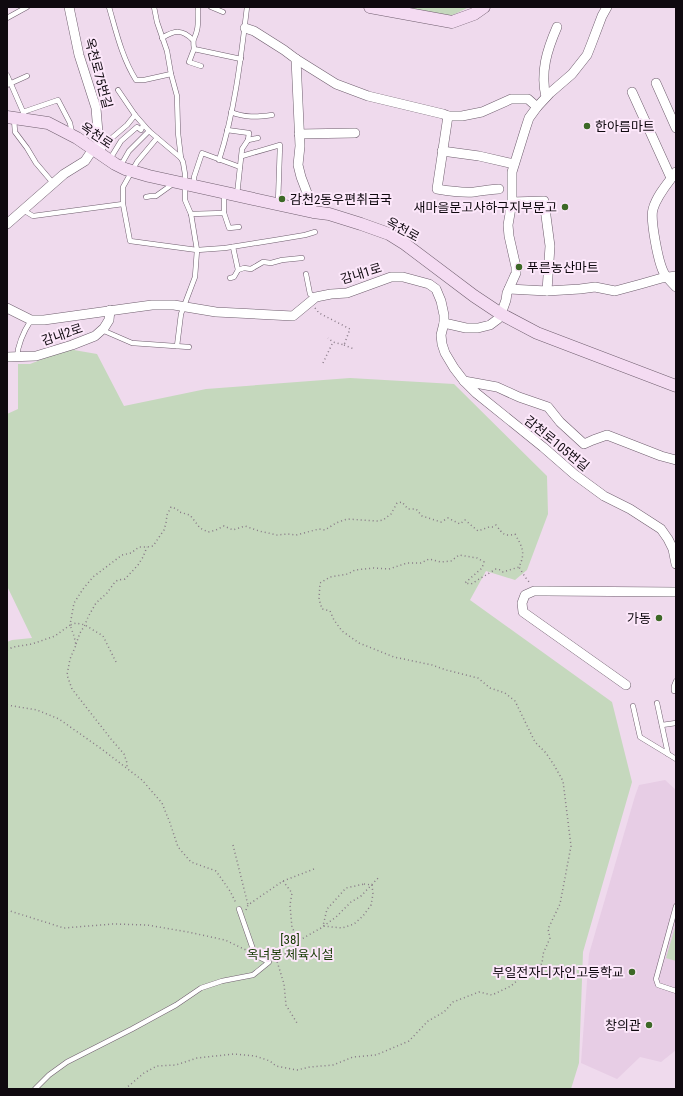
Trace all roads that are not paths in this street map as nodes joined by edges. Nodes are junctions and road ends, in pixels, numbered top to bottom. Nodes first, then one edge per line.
1 (27, 7) edge
2 (69, 7) edge
3 (109, 7) edge
4 (154, 7) edge
5 (198, 7) edge
6 (211, 7) edge
7 (247, 7) edge
8 (370, 7) edge
9 (484, 7) edge
10 (607, 7) edge
11 (223, 12) dead end
12 (7, 18) edge
13 (557, 27) dead end
14 (245, 28) junction
15 (162, 38) junction
16 (193, 40) junction
17 (194, 49) junction
18 (241, 59) junction
19 (296, 59) junction
20 (201, 66) dead end
21 (171, 74) junction
22 (7, 75) edge
23 (28, 76) dead end
24 (656, 83) dead end
25 (9, 84) edge
26 (118, 90) dead end
27 (632, 92) dead end
28 (546, 97) junction
29 (536, 107) junction
30 (231, 112) junction
31 (135, 115) junction
32 (272, 115) dead end
33 (448, 116) junction
34 (17, 117) edge
35 (143, 125) junction
36 (676, 128) edge
37 (227, 130) junction
38 (149, 131) junction
39 (355, 133) dead end
40 (299, 134) junction
41 (72, 135) junction
42 (157, 138) junction
43 (258, 138) dead end
44 (248, 140) junction
45 (442, 151) junction
46 (101, 155) junction
47 (242, 156) junction
48 (181, 158) junction
49 (219, 160) junction
50 (514, 164) junction
51 (120, 167) junction
52 (240, 167) junction
53 (132, 171) junction
54 (674, 175) edge
55 (172, 180) junction
56 (53, 183) junction
57 (190, 184) junction
58 (499, 190) dead end
59 (224, 192) junction
60 (237, 195) junction
61 (146, 197) dead end
62 (512, 202) junction
63 (123, 204) junction
64 (278, 204) junction
65 (23, 210) junction
66 (313, 212) junction
67 (224, 213) junction
68 (190, 214) junction
69 (7, 224) edge
70 (239, 227) dead end
71 (315, 232) dead end
72 (233, 247) junction
73 (197, 250) junction
74 (302, 258) dead end
75 (238, 270) junction
76 (306, 274) dead end
77 (676, 276) edge
78 (666, 277) junction
79 (230, 278) dead end
80 (676, 287) edge
81 (509, 289) junction
82 (547, 291) junction
83 (313, 300) junction
84 (184, 307) junction
85 (7, 308) edge
86 (110, 310) junction
87 (501, 314) junction
88 (31, 320) junction
89 (444, 323) junction
90 (102, 330) junction
91 (177, 346) junction
92 (189, 347) dead end
93 (17, 356) junction
94 (7, 357) edge
95 (464, 381) junction
96 (676, 386) edge
97 (676, 460) edge
98 (676, 564) edge
99 (676, 592) edge
100 (676, 681) edge
101 (626, 685) dead end
102 (674, 691) dead end
103 (657, 702) dead end
104 (633, 706) dead end
105 (676, 723) edge
106 (662, 726) junction
107 (668, 754) junction
108 (676, 759) edge
109 (676, 906) edge
110 (239, 908) road end
111 (676, 991) edge
112 (35, 1089) edge

1 - 12 lane
2 - 46 street, 옥천로75번길
3 - 21 lane
4 - 15 lane
5 - 16 lane
6 - 11 lane
7 - 14 lane
8 - 9 street
10 - 28 street
13 - 28 street
14 - 18 lane
14 - 19 street
15 - 16 lane
15 - 21 lane
16 - 17 lane
17 - 18 lane
17 - 20 lane
18 - 30 lane
19 - 33 street
19 - 40 street
21 - 48 lane
22 - 25 lane
23 - 25 lane
24 - 36 street
25 - 34 lane
26 - 31 lane
27 - 54 street
28 - 29 street
29 - 33 street
29 - 50 street
30 - 32 lane
30 - 37 lane
31 - 35 lane
31 - 46 lane
33 - 45 street
34 - 41 street, 옥천로
34 - 41 lane
34 - 56 lane
35 - 38 lane
35 - 46 lane
37 - 44 lane
37 - 49 lane
38 - 42 lane
38 - 51 lane
39 - 40 street
40 - 66 street
41 - 46 street, 옥천로
42 - 48 lane
42 - 53 lane
43 - 44 lane
44 - 47 lane
45 - 50 street
45 - 58 street
46 - 51 street, 옥천로
46 - 56 street, 옥천로75번길
47 - 52 lane
47 - 64 lane
48 - 57 lane
49 - 52 lane
49 - 57 lane
50 - 62 street
51 - 53 street, 옥천로
52 - 60 lane
53 - 55 street, 옥천로
53 - 63 lane
54 - 78 street
55 - 57 street, 옥천로
55 - 61 lane
56 - 65 street, 옥천로75번길
57 - 59 street, 옥천로
57 - 68 lane
59 - 60 street, 옥천로
59 - 67 lane
60 - 64 street, 옥천로
62 - 81 street
62 - 82 street
63 - 65 lane
63 - 73 lane
64 - 66 street, 옥천로
65 - 69 street, 옥천로75번길
66 - 87 street, 옥천로
67 - 68 lane
67 - 70 lane
68 - 73 lane
71 - 72 lane
72 - 73 lane
72 - 75 lane
73 - 84 lane
74 - 75 lane
75 - 79 lane
76 - 83 lane
77 - 78 street
78 - 80 street
78 - 82 street
81 - 82 street
81 - 87 street
83 - 84 street, 감내1로
83 - 89 street, 감내1로
84 - 86 street, 감내1로
84 - 91 lane
85 - 88 street, 감내1로
86 - 88 street, 감내1로
86 - 90 street, 감내2로
87 - 89 street
87 - 96 street, 옥천로
88 - 93 lane
89 - 95 street, 감천로105번길
90 - 91 lane
90 - 93 street, 감내2로
91 - 92 lane
93 - 94 street, 감내2로
95 - 97 street
95 - 98 street, 감천로105번길
99 - 101 street
100 - 102 lane
103 - 106 lane
104 - 107 lane
105 - 106 lane
106 - 107 lane
107 - 108 lane
109 - 111 lane
110 - 112 lane

